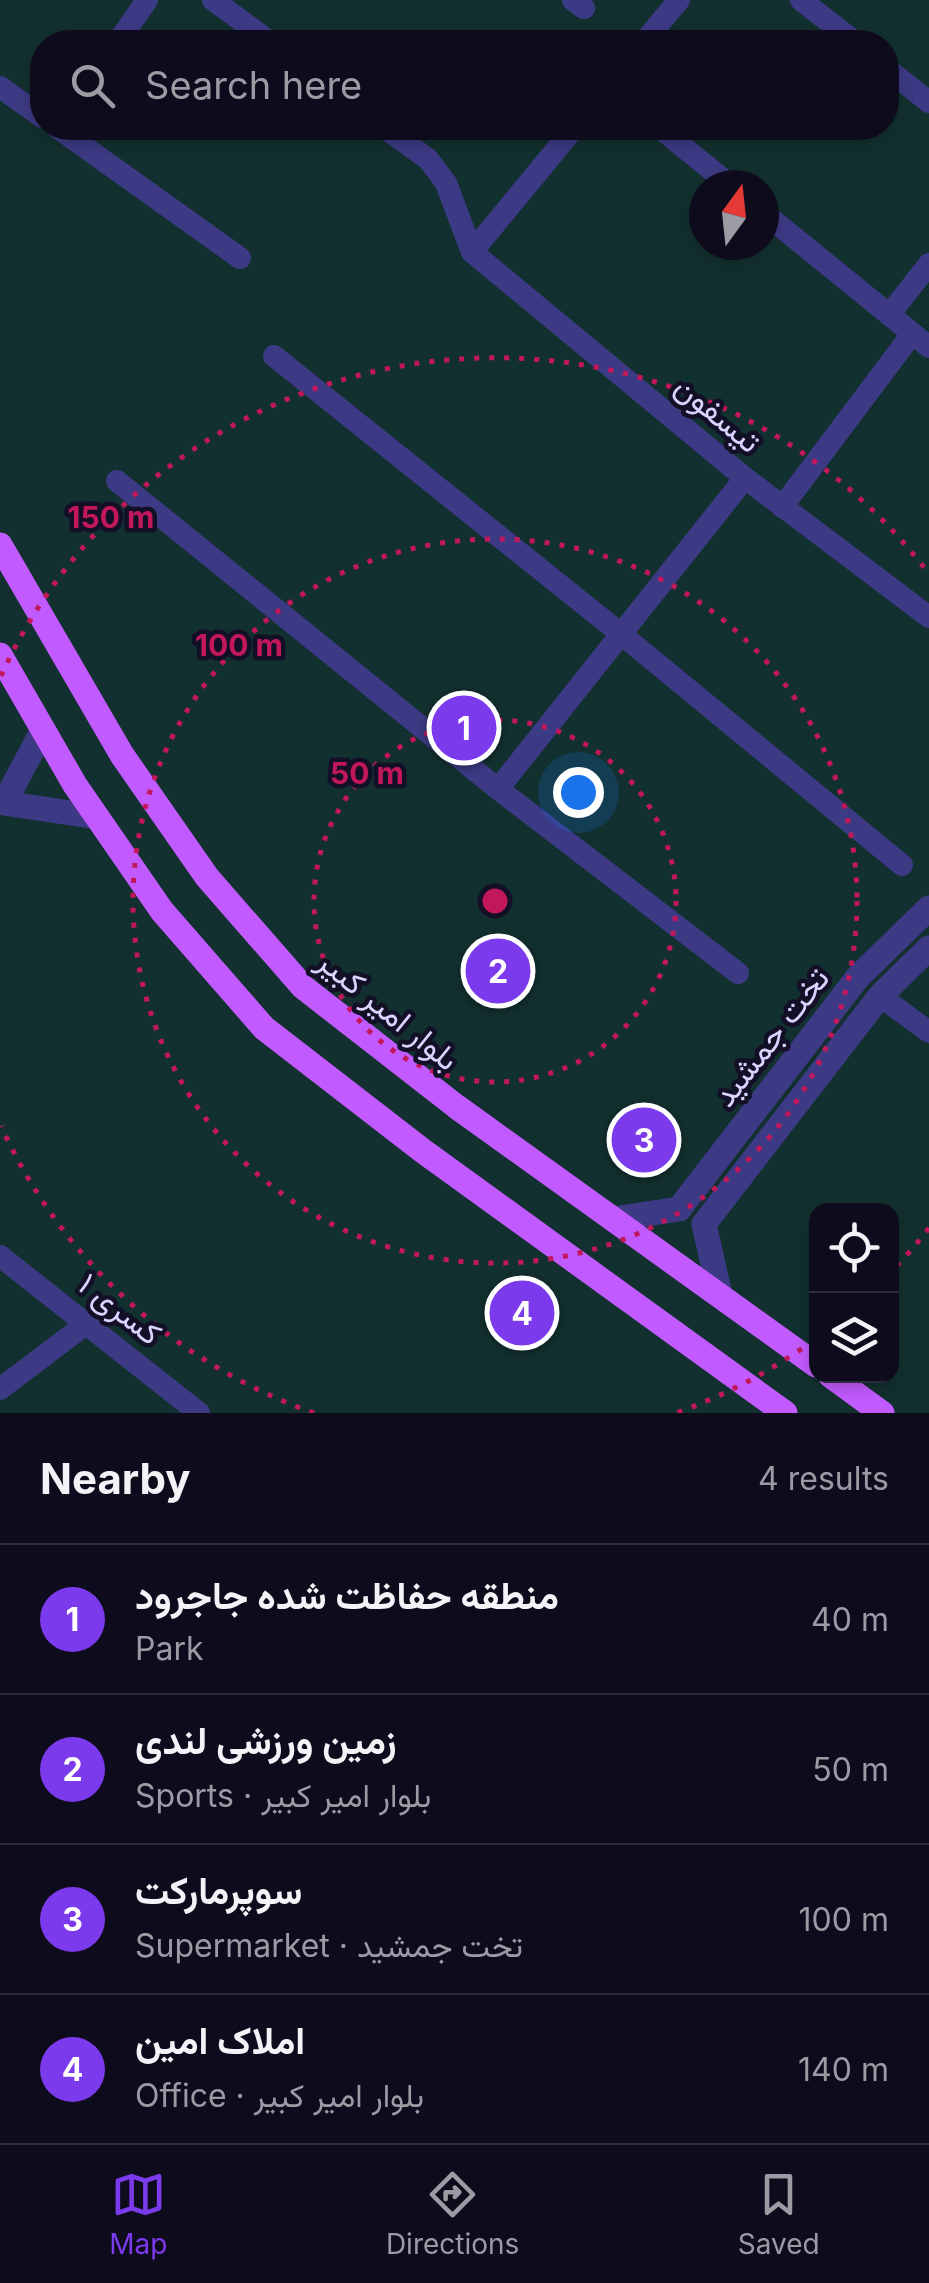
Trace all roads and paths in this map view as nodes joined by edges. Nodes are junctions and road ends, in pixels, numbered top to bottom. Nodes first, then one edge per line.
1 (147, 0) edge
2 (213, 0) edge
3 (679, 0) edge
4 (801, 0) edge
5 (126, 30) edge
6 (254, 30) edge
7 (654, 30) edge
8 (839, 30) edge
9 (899, 78) edge
10 (0, 87) edge
11 (929, 102) edge
12 (30, 108) edge
13 (75, 140) edge
14 (402, 140) edge
15 (564, 140) edge
16 (675, 140) edge
17 (712, 170) edge
18 (779, 225) edge
19 (472, 252) junction
20 (240, 258) dead end
21 (929, 264) edge
22 (890, 315) junction
23 (921, 341) edge
24 (274, 356) dead end
25 (745, 478) junction
26 (117, 480) dead end
27 (782, 507) junction
28 (0, 545) edge
29 (929, 617) edge
30 (621, 634) junction
31 (0, 655) edge
32 (42, 730) junction
33 (498, 789) junction
34 (2, 804) edge
35 (97, 817) junction
36 (902, 864) dead end
37 (929, 908) edge
38 (929, 948) edge
39 (738, 973) dead end
40 (880, 996) junction
41 (929, 1032) edge
42 (679, 1209) junction
43 (612, 1219) junction
44 (704, 1224) junction
45 (0, 1256) edge
46 (720, 1295) junction
47 (86, 1324) junction
48 (809, 1360) edge
49 (841, 1383) edge
50 (0, 1389) edge
51 (199, 1413) edge
52 (785, 1413) edge
53 (882, 1413) edge

1 - 5 street
2 - 6 street
3 - 7 street
4 - 8 street
9 - 11 street
10 - 12 street
13 - 20 street
14 - 19 street
15 - 19 street
16 - 17 street
18 - 22 street
19 - 25 street, تیسفون
21 - 22 street
22 - 23 street
23 - 27 street
24 - 30 street
25 - 27 street, تیسفون
25 - 30 street
26 - 33 street
27 - 29 street, تیسفون
28 - 43 main road, بلوار امیر کبیر
30 - 33 street
30 - 36 street
31 - 32 main road
32 - 34 street
32 - 35 main road
33 - 39 street
34 - 35 street
35 - 52 main road
37 - 42 street, تخت جمشید
38 - 40 street, تخت جمشید
40 - 41 street
40 - 44 street, تخت جمشید
42 - 43 street
42 - 44 street
43 - 46 main road, بلوار امیر کبیر
44 - 46 street
45 - 47 street, کسری ۱
46 - 48 main road, بلوار امیر کبیر
47 - 50 street
47 - 51 street, کسری ۱
49 - 53 main road

